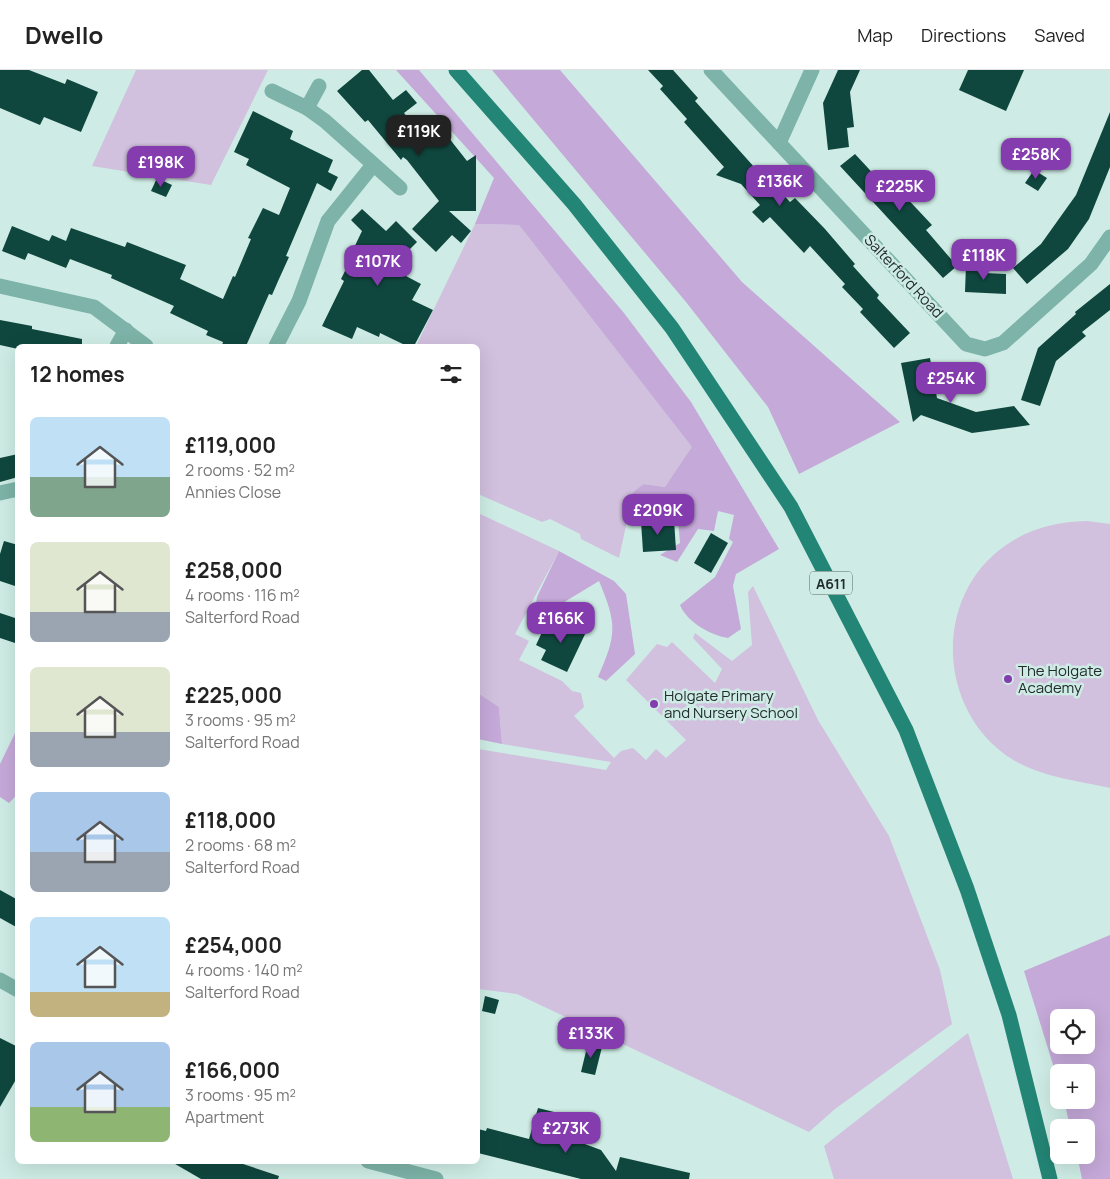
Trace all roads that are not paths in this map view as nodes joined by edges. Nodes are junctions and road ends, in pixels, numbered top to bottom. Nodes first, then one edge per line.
1 (456, 70) edge
2 (711, 70) edge
3 (812, 70) edge
4 (319, 86) dead end
5 (272, 92) dead end
6 (307, 108) junction
7 (779, 143) junction
8 (374, 165) junction
9 (400, 188) dead end
10 (1110, 237) edge
11 (0, 286) edge
12 (126, 330) junction
13 (118, 344) edge
14 (144, 344) edge
15 (277, 344) edge
16 (15, 490) edge
17 (0, 493) edge
18 (0, 980) edge
19 (15, 988) edge
20 (379, 1164) edge
21 (436, 1179) edge
22 (1050, 1179) edge

1 - 22 main road, A611
2 - 7 street, Salterford Road
3 - 7 street
4 - 6 street
5 - 6 street
6 - 8 street
7 - 10 street, Salterford Road
8 - 9 street
8 - 15 street
11 - 12 street
12 - 13 street
12 - 14 street
16 - 17 street
18 - 19 street
20 - 21 street

